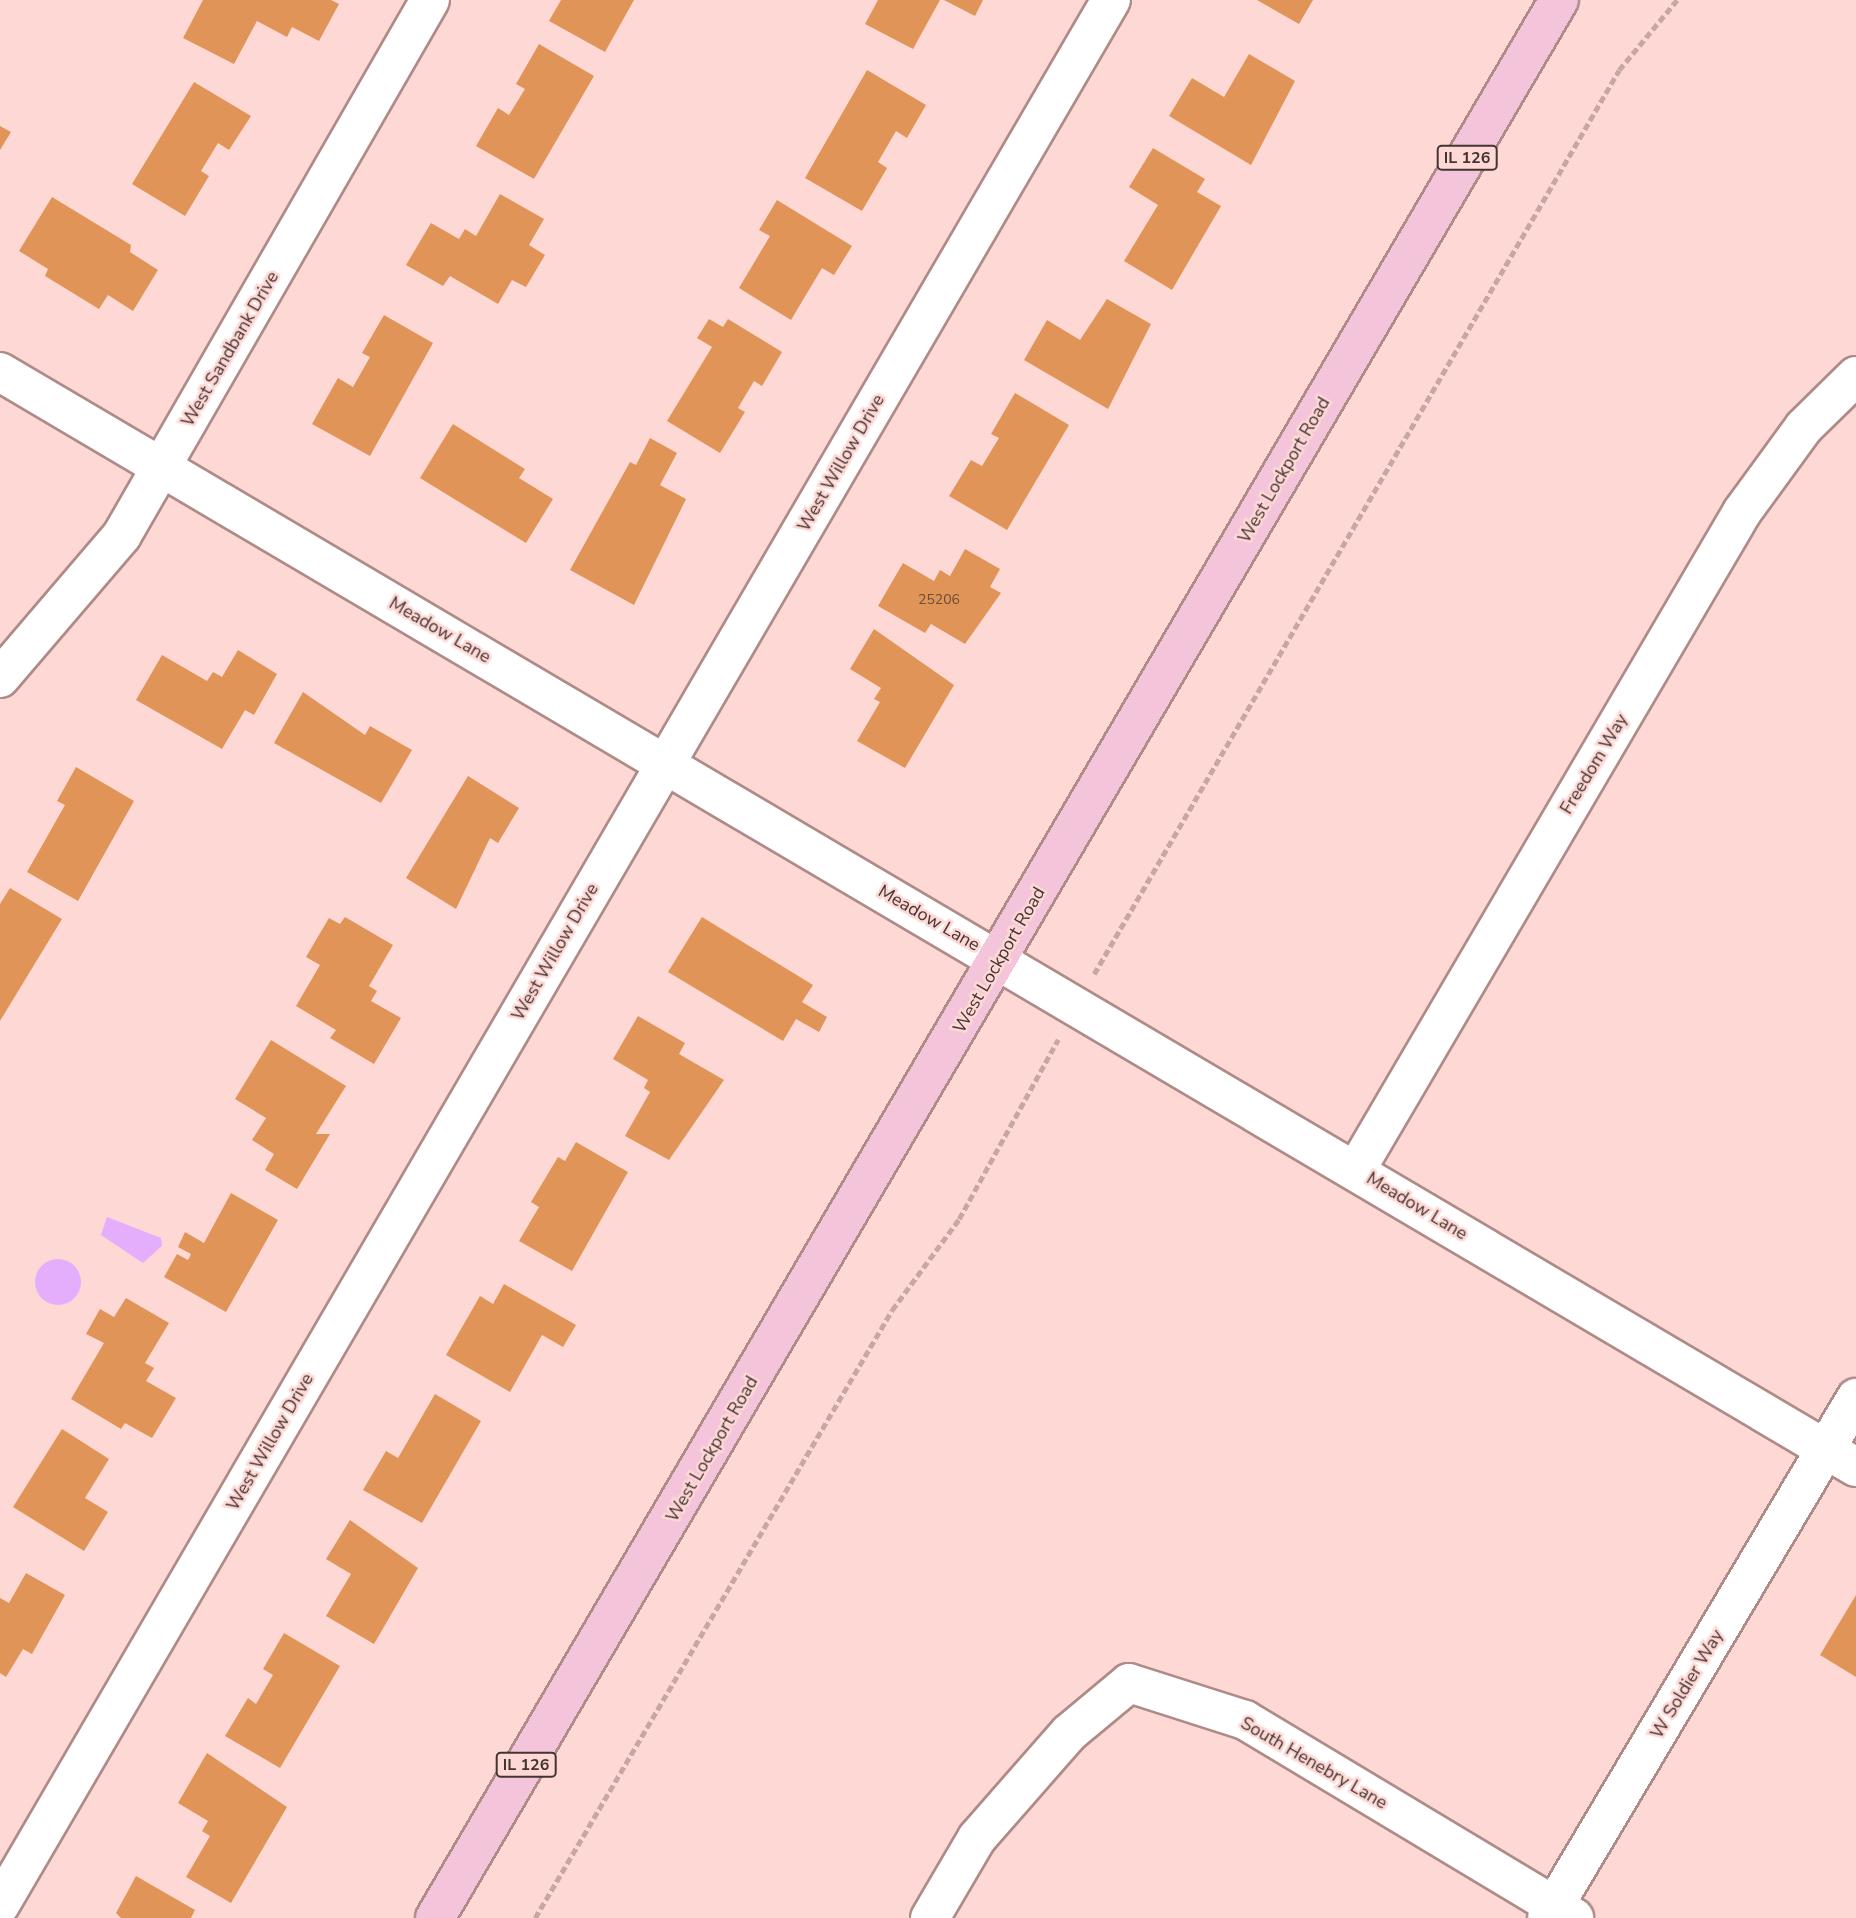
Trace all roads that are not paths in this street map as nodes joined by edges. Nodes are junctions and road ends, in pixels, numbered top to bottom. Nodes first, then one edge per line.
1 (430, 0) edge
2 (1111, 0) edge
3 (1559, 0) edge
4 (0, 372) edge
5 (1856, 376) edge
6 (162, 467) junction
7 (0, 678) edge
8 (665, 762) junction
9 (999, 959) junction
10 (1356, 1170) junction
11 (1856, 1398) edge
12 (1842, 1458) edge
13 (0, 1905) edge
14 (1558, 1914) edge
15 (436, 1918) edge
16 (930, 1918) edge

1 - 6 street, West Sandbank Drive
2 - 8 street, West Willow Drive
3 - 9 main road, West Lockport Road / IL 126
4 - 6 street, Meadow Lane
5 - 10 street, Freedom Way
6 - 7 street, West Sandbank Drive
6 - 8 street, Meadow Lane
8 - 9 street, Meadow Lane
8 - 13 street, West Willow Drive
9 - 10 street, Meadow Lane
9 - 15 main road, West Lockport Road / IL 126
10 - 12 street, Meadow Lane
11 - 12 street, W Soldier Way
12 - 14 street, W Soldier Way
14 - 16 street, South Henebry Lane

